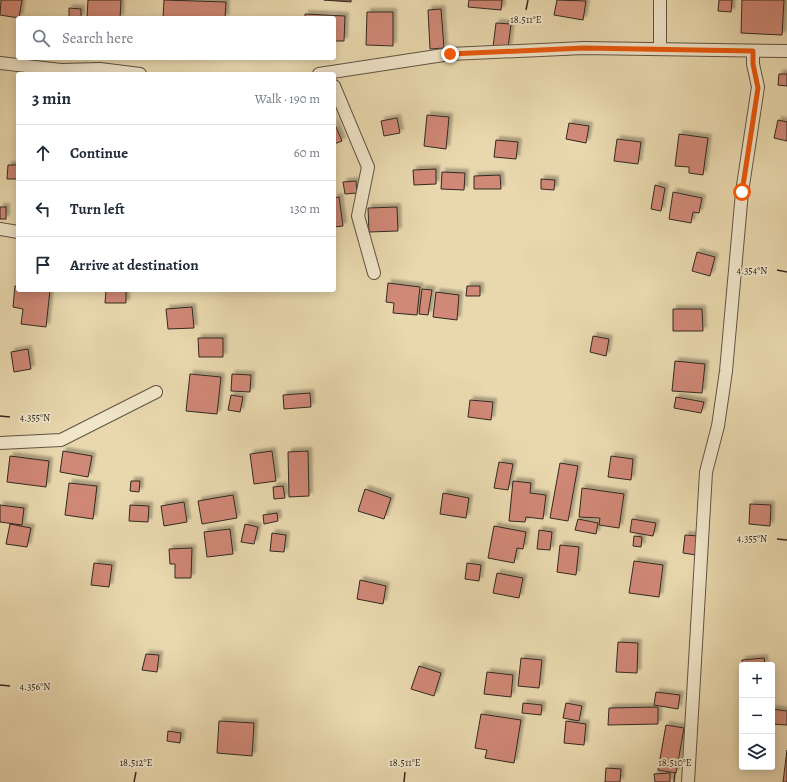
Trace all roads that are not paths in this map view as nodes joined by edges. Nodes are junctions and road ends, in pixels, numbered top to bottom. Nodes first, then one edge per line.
1 (660, 0) edge
2 (660, 49) junction
3 (753, 51) junction
4 (787, 52) edge
5 (0, 63) edge
6 (124, 72) edge
7 (336, 72) edge
8 (336, 91) edge
9 (0, 230) edge
10 (16, 232) edge
11 (374, 273) dead end
12 (156, 392) dead end
13 (0, 443) edge
14 (688, 782) edge

1 - 2 street
2 - 3 street
2 - 7 street
3 - 4 street
3 - 14 street
5 - 6 street
8 - 11 street
9 - 10 street
12 - 13 street

